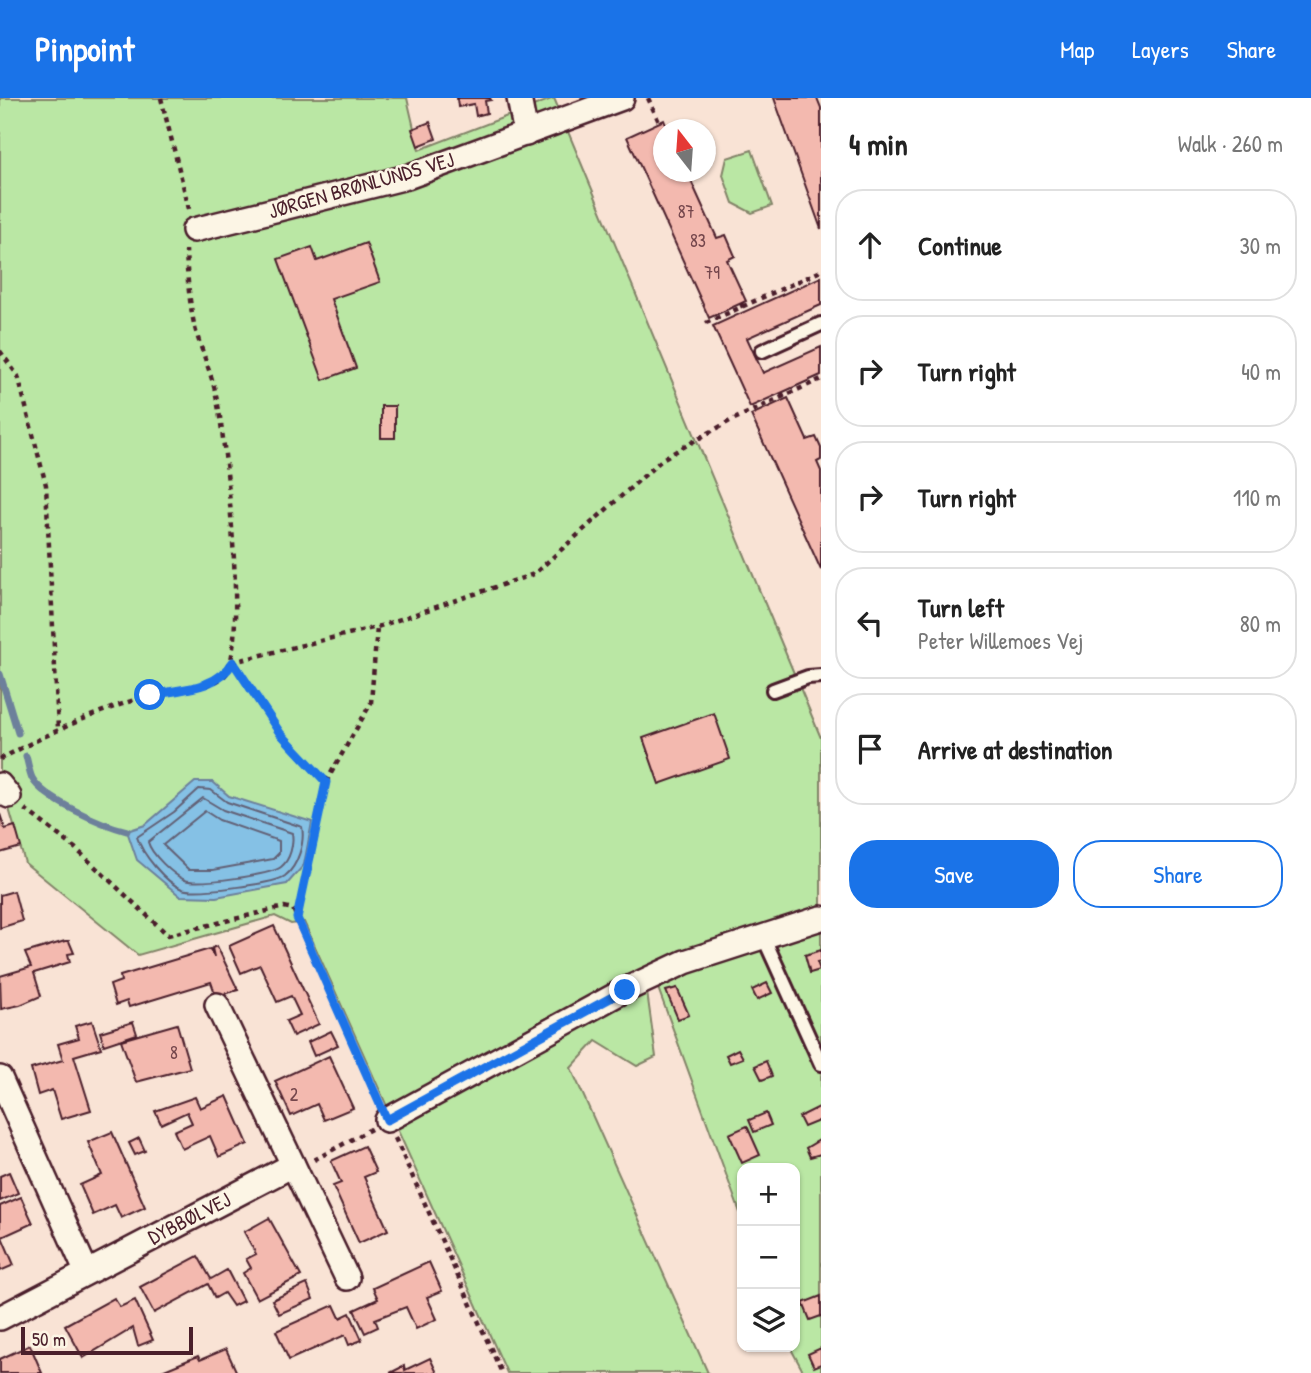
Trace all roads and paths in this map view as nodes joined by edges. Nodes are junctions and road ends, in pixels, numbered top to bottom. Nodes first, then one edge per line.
1 (161, 98) edge
2 (519, 98) edge
3 (622, 98) edge
4 (648, 98) edge
5 (658, 119) edge
6 (526, 134) junction
7 (194, 230) junction
8 (821, 271) edge
9 (706, 323) dead end
10 (821, 324) edge
11 (0, 351) edge
12 (762, 351) dead end
13 (821, 379) edge
14 (377, 627) junction
15 (233, 662) junction
16 (821, 676) edge
17 (773, 690) dead end
18 (58, 729) junction
19 (0, 759) edge
20 (326, 782) junction
21 (5, 791) edge
22 (297, 918) junction
23 (821, 918) edge
24 (762, 936) junction
25 (217, 1005) dead end
26 (821, 1064) edge
27 (0, 1079) edge
28 (387, 1120) junction
29 (293, 1165) junction
30 (86, 1272) junction
31 (347, 1278) dead end
32 (0, 1318) edge
33 (502, 1373) edge

1 - 7 path
2 - 6 street
3 - 6 street, JØRGEN BRØNLUNDS VEJ
4 - 5 path
6 - 7 street, JØRGEN BRØNLUNDS VEJ
7 - 15 path
8 - 9 path
10 - 12 lane
11 - 18 path
13 - 14 path
14 - 15 path
14 - 20 path
15 - 18 path
15 - 20 path
16 - 17 lane
18 - 19 path
20 - 22 path
21 - 22 path
22 - 28 path
23 - 24 street
24 - 26 lane
24 - 28 street
25 - 29 street
27 - 30 street
28 - 29 path
28 - 33 path
29 - 30 street, DYBBØLVEJ
29 - 31 street
30 - 32 street, DYBBØLVEJ

